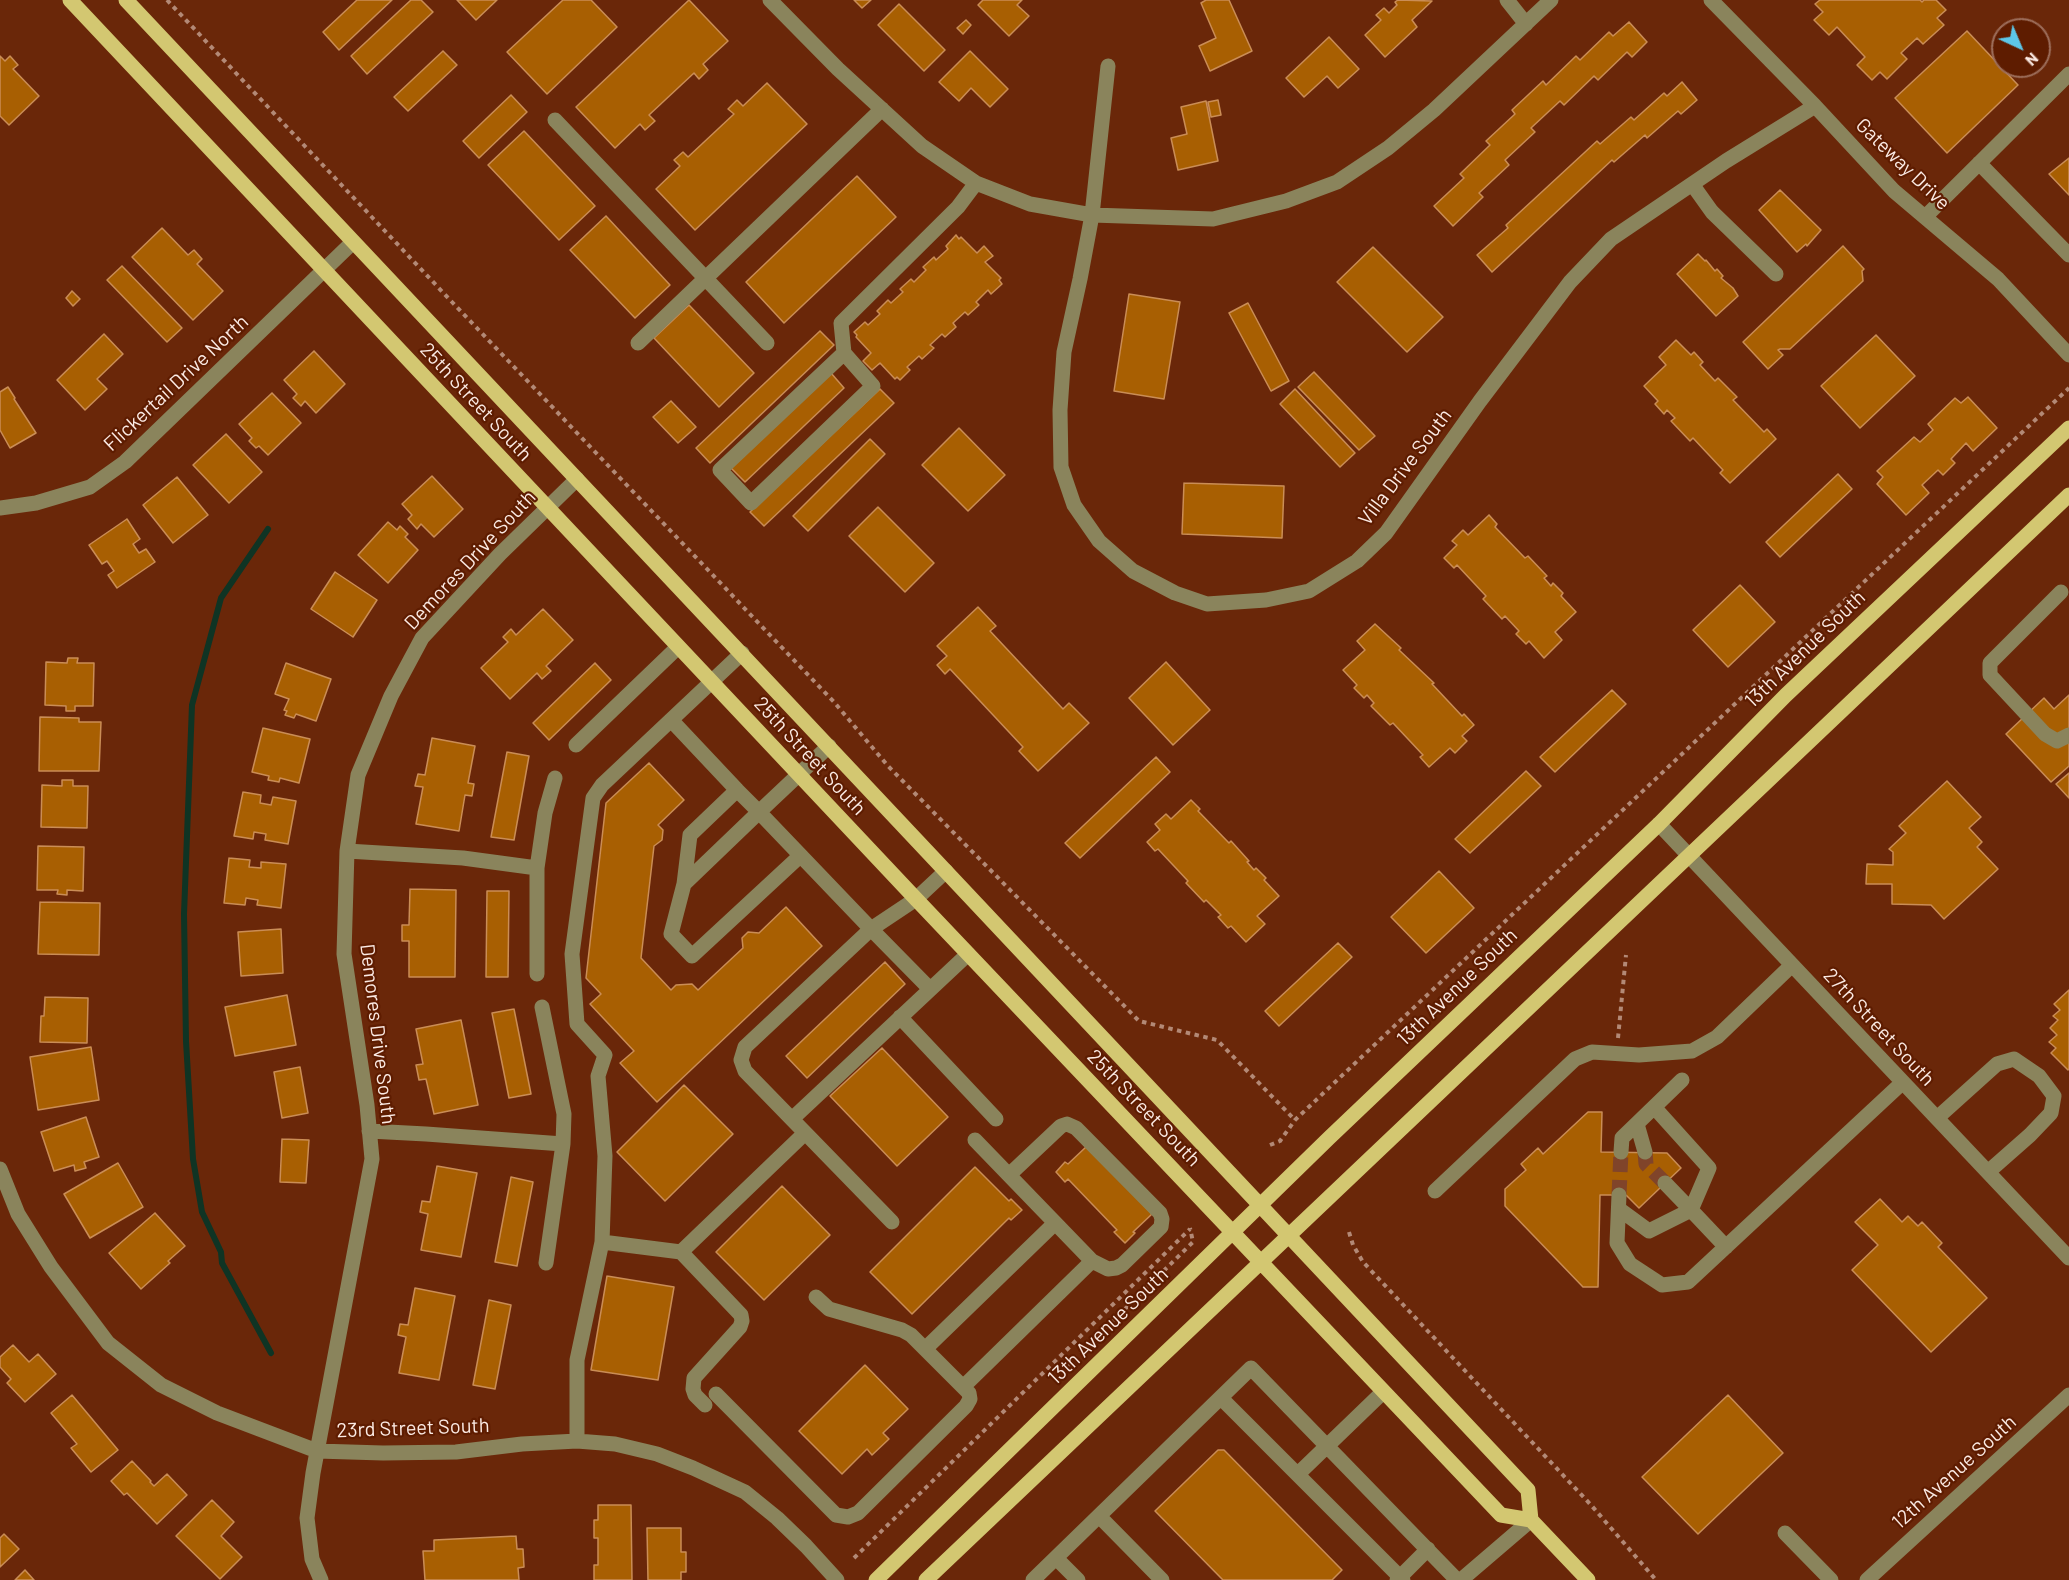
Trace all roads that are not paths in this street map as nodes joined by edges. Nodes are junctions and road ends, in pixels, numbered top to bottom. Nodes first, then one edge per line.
1 (70, 0) edge
2 (126, 0) edge
3 (770, 0) edge
4 (1507, 0) edge
5 (1551, 0) edge
6 (1711, 0) edge
7 (1526, 24) junction
8 (1108, 66) dead end
9 (2069, 74) edge
10 (1815, 106) junction
11 (882, 109) junction
12 (555, 120) dead end
13 (1980, 163) junction
14 (976, 183) junction
15 (1692, 184) junction
16 (1092, 215) junction
17 (1925, 216) junction
18 (353, 242) junction
19 (2069, 255) edge
20 (324, 270) junction
21 (1776, 274) dead end
22 (706, 279) junction
23 (638, 343) dead end
24 (767, 344) dead end
25 (844, 353) junction
26 (2069, 355) edge
27 (2069, 428) edge
28 (577, 479) junction
29 (2069, 495) edge
30 (0, 508) edge
31 (548, 508) junction
32 (2066, 592) edge
33 (678, 646) junction
34 (742, 653) junction
35 (712, 682) junction
36 (672, 721) junction
37 (2069, 735) edge
38 (576, 746) dead end
39 (829, 746) junction
40 (799, 775) junction
41 (555, 778) dead end
42 (737, 790) junction
43 (759, 813) junction
44 (1659, 824) junction
45 (346, 851) junction
46 (1689, 855) junction
47 (800, 856) junction
48 (537, 868) junction
49 (946, 871) junction
50 (684, 884) junction
51 (916, 899) junction
52 (871, 929) junction
53 (968, 954) junction
54 (1792, 965) junction
55 (537, 974) dead end
56 (930, 989) junction
57 (542, 1007) dead end
58 (900, 1017) junction
59 (1682, 1080) dead end
60 (1903, 1082) junction
61 (1653, 1107) junction
62 (1937, 1118) junction
63 (792, 1119) junction
64 (996, 1119) dead end
65 (1637, 1124) junction
66 (369, 1131) junction
67 (806, 1133) junction
68 (975, 1140) dead end
69 (563, 1144) junction
70 (1621, 1152) tunnel mouth
71 (1645, 1152) tunnel mouth
72 (0, 1169) edge
73 (1988, 1172) junction
74 (1009, 1175) junction
75 (1665, 1183) tunnel mouth
76 (1435, 1191) dead end
77 (1261, 1205) junction
78 (1691, 1210) junction
79 (892, 1222) dead end
80 (1055, 1223) junction
81 (1234, 1232) junction
82 (1289, 1235) junction
83 (602, 1242) junction
84 (1726, 1246) junction
85 (681, 1252) junction
86 (2069, 1258) edge
87 (1092, 1261) junction
88 (1260, 1262) junction
89 (546, 1263) dead end
90 (816, 1297) dead end
91 (925, 1349) junction
92 (963, 1387) junction
93 (1383, 1392) junction
94 (2069, 1395) edge
95 (1221, 1398) junction
96 (577, 1441) junction
97 (1327, 1446) junction
98 (317, 1451) junction
99 (1298, 1474) junction
100 (1099, 1516) junction
101 (1531, 1520) junction
102 (1785, 1533) dead end
103 (1428, 1549) junction
104 (1056, 1558) junction
105 (1468, 1578) edge
106 (1400, 1579) edge
107 (321, 1580) edge
108 (837, 1580) edge
109 (876, 1580) edge
110 (926, 1580) edge
111 (1033, 1580) edge
112 (1078, 1580) edge
113 (1162, 1580) edge
114 (1588, 1580) edge
115 (1831, 1580) edge
116 (1867, 1580) edge

1 - 20 main road, 25th Street South
2 - 18 main road, 25th Street South
3 - 11 street
4 - 7 street
5 - 7 street
6 - 10 street, Gateway Drive
7 - 16 street
8 - 16 street, Villa Drive South
9 - 13 street
10 - 15 street, Villa Drive South
10 - 17 street, Gateway Drive
11 - 14 street
11 - 22 street
12 - 22 street
13 - 17 street
13 - 19 street
14 - 16 street
14 - 25 street
15 - 16 street, Villa Drive South
15 - 21 street
17 - 26 street, Gateway Drive
18 - 20 street, Flickertail Drive North
18 - 28 main road, 25th Street South
20 - 30 street, Flickertail Drive North
20 - 31 main road, 25th Street South
22 - 23 street
22 - 24 street
25 - 25 street
27 - 44 main road, 13th Avenue South
28 - 31 street, Demores Drive South
28 - 34 main road, 25th Street South
29 - 46 main road
31 - 33 main road, 25th Street South
31 - 45 street, Demores Drive South
32 - 37 street
33 - 35 main road, 25th Street South
33 - 38 street
34 - 35 street
34 - 39 main road, 25th Street South
35 - 36 street
35 - 40 main road, 25th Street South
36 - 42 street
36 - 83 street
39 - 40 street
39 - 49 main road, 25th Street South
40 - 43 street
40 - 51 main road, 25th Street South
41 - 48 street
42 - 43 street
42 - 50 street
43 - 47 street
43 - 50 street
44 - 46 street, 27th Street South
44 - 77 main road, 13th Avenue South
45 - 48 street
45 - 66 street, Demores Drive South
46 - 54 street, 27th Street South
46 - 82 main road
47 - 50 street
47 - 52 street
48 - 55 street
49 - 51 street
49 - 77 main road, 25th Street South
51 - 52 street
51 - 53 main road, 25th Street South
52 - 56 street
52 - 63 street
53 - 56 street
53 - 81 main road, 25th Street South
54 - 60 street, 27th Street South
54 - 76 street
56 - 58 street
57 - 69 street
58 - 63 street
58 - 64 street
59 - 61 street
60 - 62 street, 27th Street South
60 - 84 street
61 - 65 street
61 - 78 street
62 - 73 street, 27th Street South
62 - 73 street
63 - 67 street
65 - 70 street
65 - 71 street
66 - 69 street
66 - 98 street, Demores Drive South
67 - 79 street
67 - 85 street
68 - 74 street
69 - 89 street
72 - 98 street, 23rd Street South
73 - 86 street, 27th Street South
74 - 80 street
74 - 87 street
75 - 78 street
77 - 81 main road, 13th Avenue South
77 - 82 main road, 25th Street South
78 - 84 street
78 - 84 street
80 - 87 street
80 - 91 street
81 - 88 main road, 25th Street South
81 - 109 main road, 13th Avenue South
82 - 88 main road
82 - 101 main road, 25th Street South
83 - 85 street
83 - 96 street
85 - 92 street
87 - 92 street
88 - 93 main road, 25th Street South
88 - 110 main road
90 - 91 street
91 - 92 street
93 - 97 street
93 - 101 main road, 25th Street South
94 - 116 street, 12th Avenue South
95 - 97 street
95 - 99 street
95 - 100 street
96 - 98 street, 23rd Street South
96 - 108 street, 23rd Street South
97 - 99 street
97 - 103 street
98 - 107 street, Demores Drive South
99 - 106 street
100 - 104 street
100 - 113 street
101 - 105 street
101 - 114 main road
102 - 115 street
103 - 105 street
103 - 106 street
104 - 111 street
104 - 112 street

